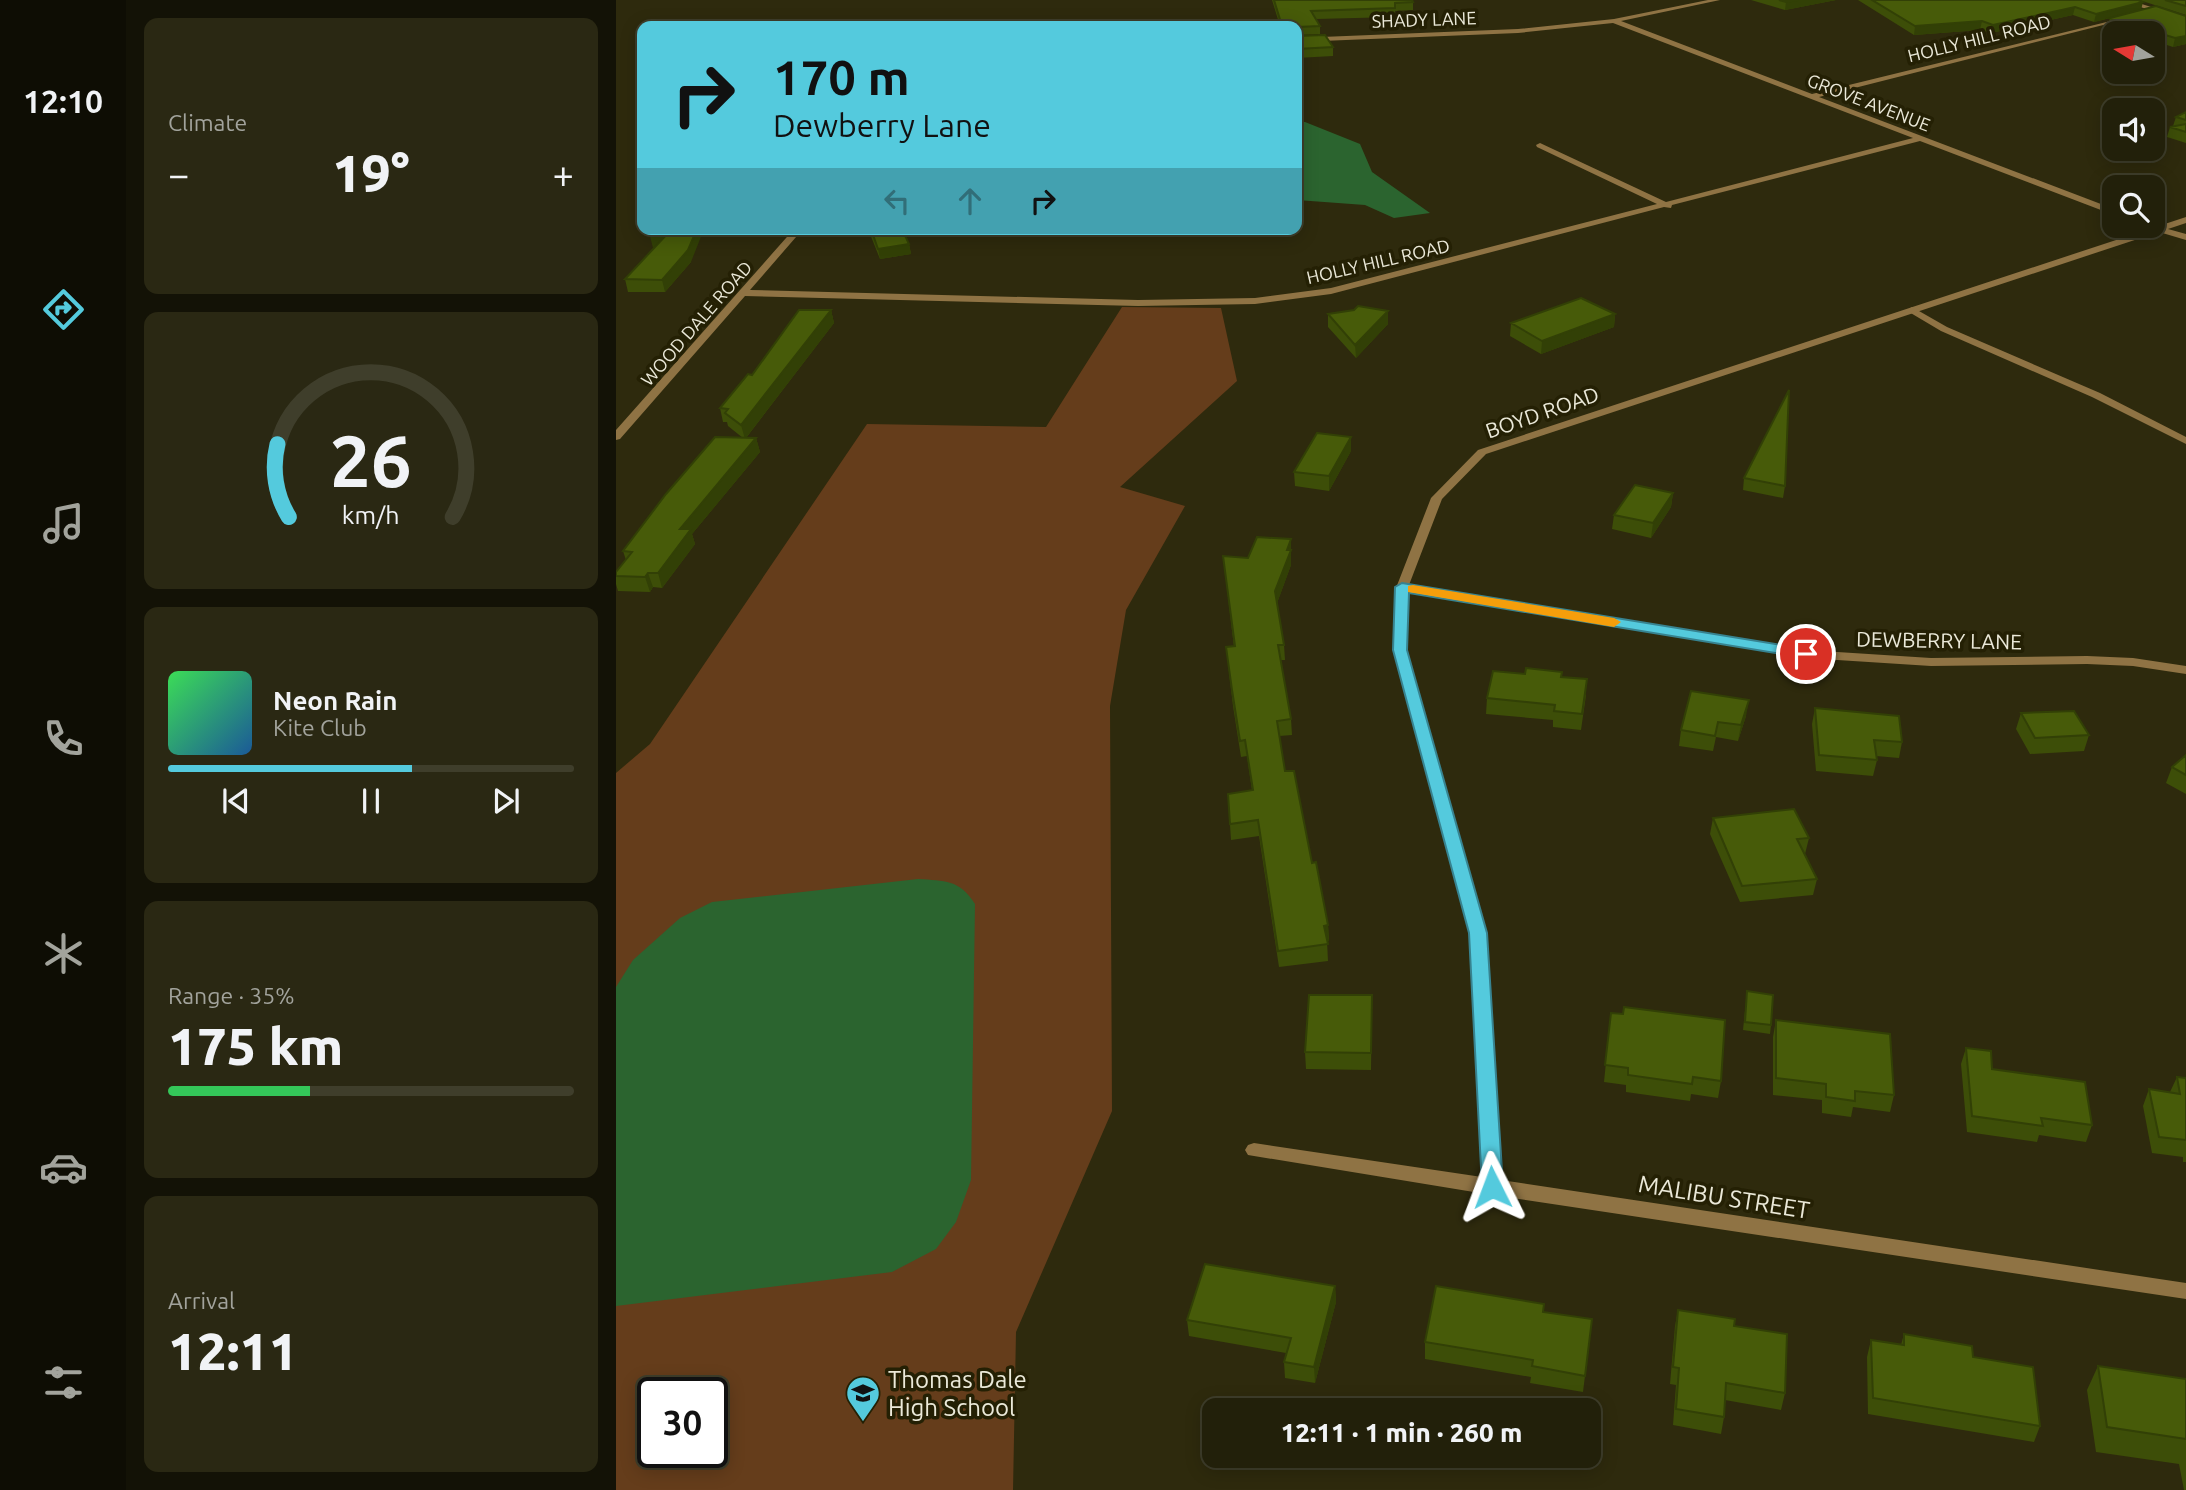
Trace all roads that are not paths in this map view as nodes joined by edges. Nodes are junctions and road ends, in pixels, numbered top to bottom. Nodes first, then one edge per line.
1 (1717, 0) edge
2 (2122, 0) edge
3 (2155, 10) junction
4 (2143, 13) edge
5 (2130, 17) edge
6 (2186, 20) edge
7 (1614, 21) junction
8 (1302, 40) edge
9 (1810, 97) junction
10 (1921, 138) junction
11 (1540, 145) dead end
12 (1668, 206) junction
13 (2102, 207) edge
14 (2186, 220) edge
15 (2165, 225) edge
16 (2165, 230) edge
17 (794, 235) edge
18 (2186, 237) edge
19 (2123, 238) edge
20 (743, 293) junction
21 (1912, 310) junction
22 (616, 437) edge
23 (2186, 441) edge
24 (1402, 587) junction
25 (2186, 670) edge
26 (1254, 1150) dead end
27 (1492, 1187) junction
28 (2186, 1291) edge

1 - 7 street, SHADY LANE
2 - 3 street
3 - 4 street
3 - 6 street
5 - 9 street, HOLLY HILL ROAD
7 - 8 street, SHADY LANE
7 - 9 street, GROVE AVENUE
9 - 10 street, GROVE AVENUE
10 - 12 street, HOLLY HILL ROAD
10 - 13 street, GROVE AVENUE
11 - 12 street
12 - 20 street, HOLLY HILL ROAD
14 - 15 street, BOYD ROAD
16 - 18 street
17 - 20 street, WOOD DALE ROAD
19 - 21 street, BOYD ROAD
20 - 22 street, WOOD DALE ROAD
21 - 23 street
21 - 24 street, BOYD ROAD
24 - 25 street, DEWBERRY LANE
24 - 27 street, BOYD ROAD
26 - 27 street, MALIBU STREET
27 - 28 street, MALIBU STREET

